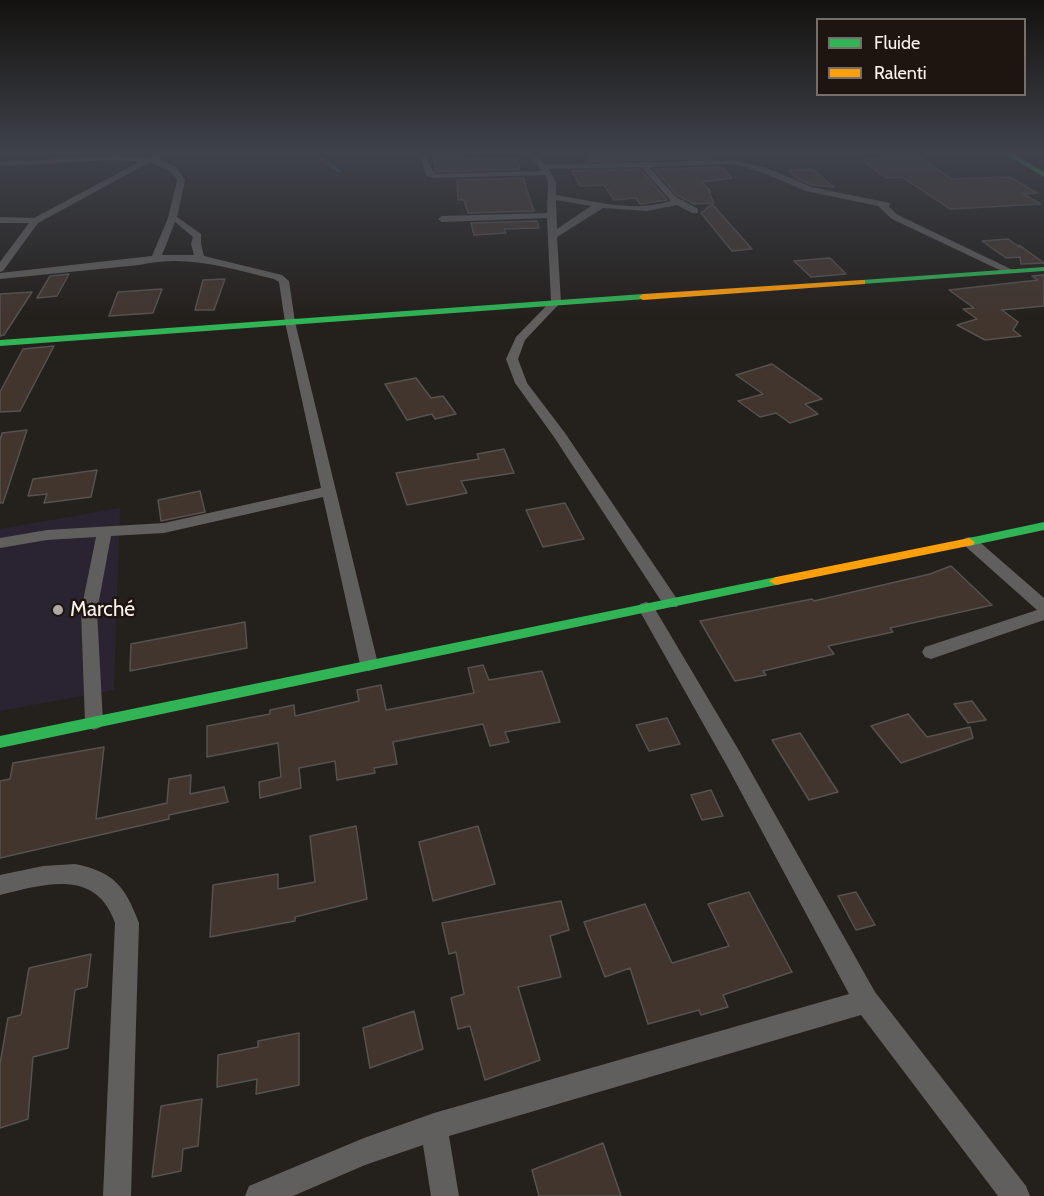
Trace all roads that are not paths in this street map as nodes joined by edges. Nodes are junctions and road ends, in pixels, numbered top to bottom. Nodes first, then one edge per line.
1 (60, 208) edge
2 (174, 208) edge
3 (551, 208) edge
4 (595, 208) edge
5 (619, 208) edge
6 (657, 208) edge
7 (690, 208) edge
8 (884, 208) edge
9 (695, 210) dead end
10 (551, 215) junction
11 (172, 218) junction
12 (442, 219) dead end
13 (0, 220) edge
14 (35, 221) junction
15 (553, 236) junction
16 (157, 258) junction
17 (200, 258) junction
18 (0, 268) edge
19 (1044, 269) edge
20 (1010, 271) junction
21 (0, 276) edge
22 (556, 302) junction
23 (290, 322) junction
24 (0, 343) edge
25 (329, 491) junction
26 (1044, 526) edge
27 (104, 531) junction
28 (970, 542) junction
29 (0, 543) edge
30 (671, 603) junction
31 (1044, 607) edge
32 (646, 608) junction
33 (1044, 614) edge
34 (931, 652) dead end
35 (369, 664) junction
36 (94, 722) junction
37 (0, 742) edge
38 (0, 885) edge
39 (866, 1001) junction
40 (434, 1127) junction
41 (117, 1196) edge
42 (259, 1196) edge
43 (445, 1196) edge
44 (1016, 1196) edge

1 - 14 street
2 - 11 street
3 - 10 street
4 - 15 street
5 - 6 street
7 - 9 street
8 - 20 street
10 - 12 street
10 - 15 street
11 - 16 street
11 - 17 street
13 - 14 street
14 - 18 street
15 - 22 street
16 - 17 street
16 - 21 street
17 - 23 street
19 - 20 street
20 - 22 street
22 - 23 street
22 - 30 street
23 - 24 street
23 - 25 street
25 - 27 street
25 - 35 street
26 - 28 street
27 - 29 street
27 - 36 street
28 - 30 street
28 - 31 street
30 - 32 street
32 - 35 street
32 - 39 street
33 - 34 street
35 - 36 street
36 - 37 street
38 - 41 street
39 - 40 street
39 - 44 street
40 - 42 street
40 - 43 street

